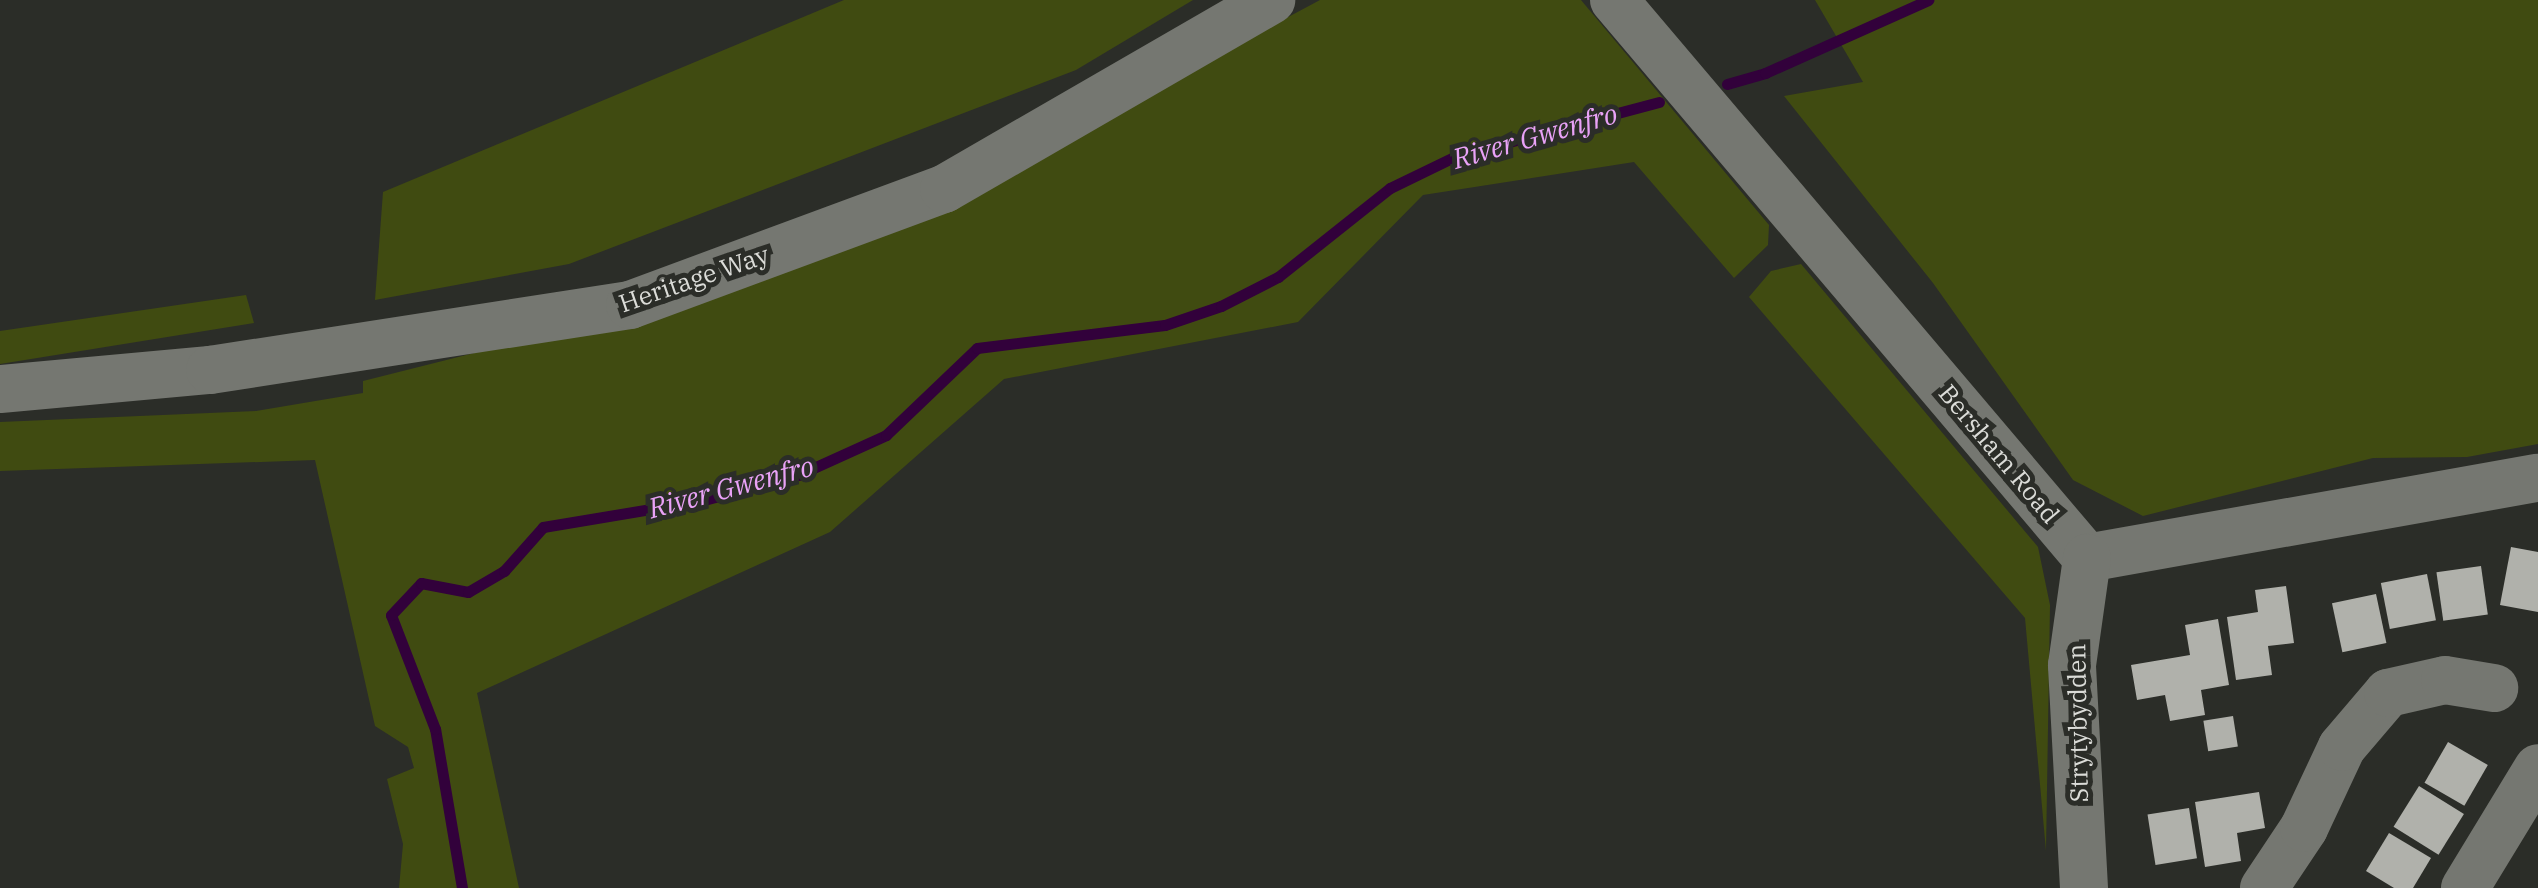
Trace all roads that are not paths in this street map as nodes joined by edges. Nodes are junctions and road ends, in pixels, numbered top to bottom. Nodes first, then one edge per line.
1 (1271, 0) edge
2 (1614, 0) edge
3 (0, 389) edge
4 (2538, 478) edge
5 (2087, 558) junction
6 (2494, 688) dead end
7 (2538, 768) edge
8 (2084, 888) edge
9 (2264, 888) edge
10 (2465, 888) edge

1 - 3 street, Heritage Way
2 - 5 street, Bersham Road
4 - 5 street
5 - 8 street, Strytybydden
6 - 9 street
7 - 10 street

